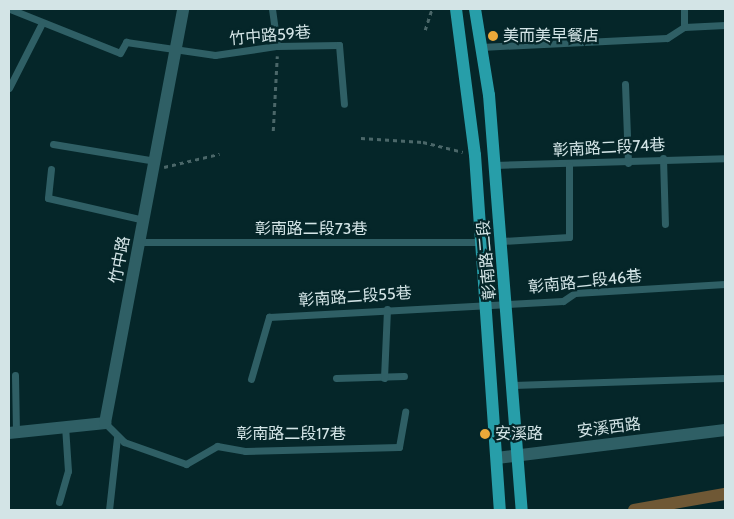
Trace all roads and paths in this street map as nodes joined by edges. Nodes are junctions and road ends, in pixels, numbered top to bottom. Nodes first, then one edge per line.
1 (10, 9) edge
2 (183, 9) edge
3 (272, 9) edge
4 (432, 9) edge
5 (456, 9) edge
6 (475, 9) edge
7 (684, 9) edge
8 (42, 23) junction
9 (725, 25) edge
10 (684, 27) junction
11 (425, 30) dead end
12 (278, 46) junction
13 (482, 47) junction
14 (174, 50) junction
15 (625, 84) dead end
16 (9, 88) edge
17 (344, 104) dead end
18 (274, 132) dead end
19 (361, 138) dead end
20 (53, 144) dead end
21 (219, 154) dead end
22 (475, 155) junction
23 (664, 158) junction
24 (725, 158) edge
25 (628, 164) junction
26 (155, 165) junction
27 (494, 165) junction
28 (568, 165) junction
29 (51, 169) dead end
30 (144, 220) junction
31 (665, 224) dead end
32 (502, 241) junction
33 (140, 242) junction
34 (482, 242) junction
35 (725, 284) edge
36 (486, 302) junction
37 (507, 302) junction
38 (387, 309) junction
39 (15, 375) dead end
40 (404, 376) dead end
41 (336, 378) dead end
42 (384, 378) junction
43 (725, 378) edge
44 (251, 379) dead end
45 (513, 386) junction
46 (405, 412) dead end
47 (105, 423) junction
48 (65, 425) junction
49 (725, 430) edge
50 (12, 432) edge
51 (117, 437) junction
52 (519, 456) junction
53 (497, 458) junction
54 (60, 502) dead end
55 (109, 510) edge
56 (500, 510) edge
57 (522, 510) edge

1 - 8 lane
2 - 14 street, 竹中路
3 - 12 lane
4 - 11 path
5 - 22 main road, 彰南路二段
6 - 13 main road, 彰南路二段
7 - 10 lane
8 - 14 lane, 竹中路59巷
8 - 16 lane
9 - 10 lane
10 - 13 lane
12 - 14 lane, 竹中路59巷
12 - 17 lane, 竹中路59巷
12 - 18 path
13 - 27 main road, 彰南路二段
14 - 26 street, 竹中路
15 - 25 lane
19 - 22 path
20 - 26 lane
21 - 26 path
22 - 34 main road, 彰南路二段
23 - 24 lane, 彰南路二段74巷
23 - 25 lane, 彰南路二段74巷
23 - 31 lane
25 - 28 lane, 彰南路二段74巷
26 - 30 street, 竹中路
27 - 28 lane, 彰南路二段74巷
27 - 32 main road, 彰南路二段
28 - 32 lane
29 - 30 lane
30 - 33 street, 竹中路
32 - 37 main road, 彰南路二段
33 - 34 lane, 彰南路二段73巷
33 - 47 street, 竹中路
34 - 36 main road, 彰南路二段
35 - 37 lane, 彰南路二段46巷
36 - 37 lane, 彰南路二段55巷
36 - 38 lane, 彰南路二段55巷
36 - 53 main road, 彰南路二段
37 - 45 main road, 彰南路二段
38 - 42 lane
38 - 44 lane, 彰南路二段55巷
39 - 50 lane
40 - 42 lane
41 - 42 lane
43 - 45 lane
45 - 52 main road, 彰南路二段
46 - 51 lane, 彰南路二段17巷
47 - 48 street
47 - 51 lane, 彰南路二段17巷
48 - 50 street
48 - 54 lane
49 - 52 street, 安溪西路
51 - 55 lane
52 - 53 street, 安溪西路
52 - 57 main road, 彰南路二段
53 - 56 main road, 彰南路二段

